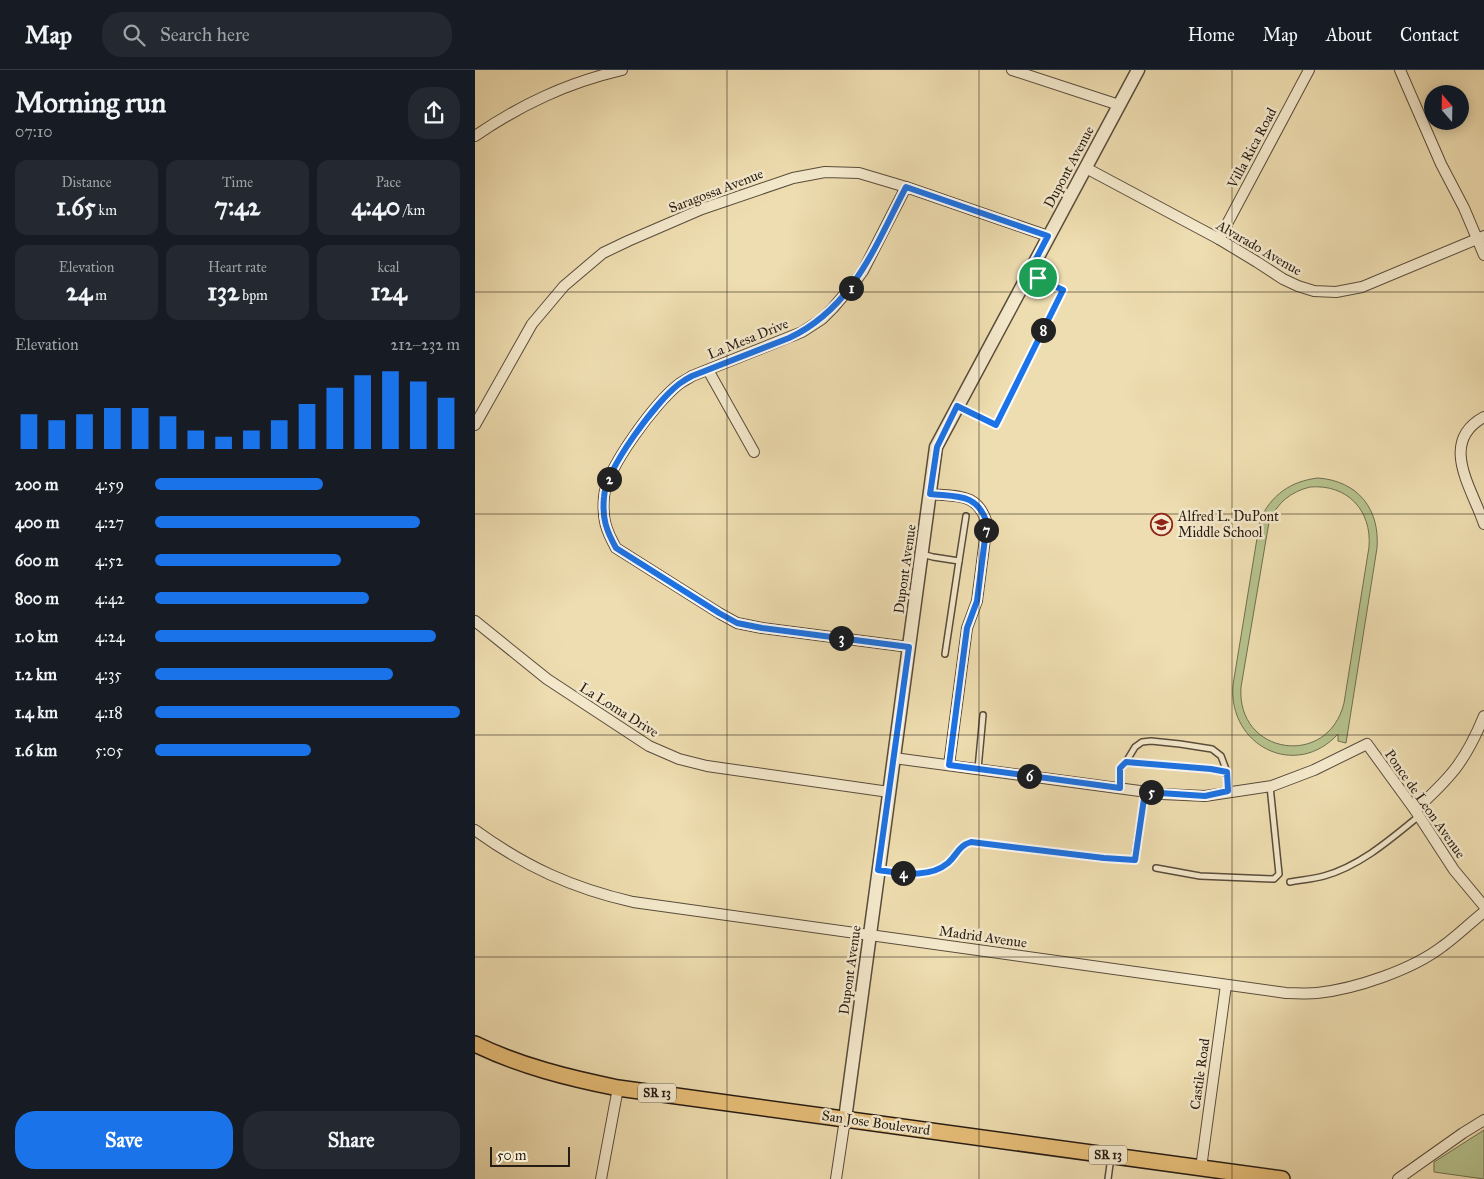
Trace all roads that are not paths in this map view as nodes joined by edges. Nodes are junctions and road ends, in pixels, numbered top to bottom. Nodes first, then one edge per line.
1 (622, 70) edge
2 (1012, 70) edge
3 (1138, 70) edge
4 (1309, 70) edge
5 (1400, 70) edge
6 (1119, 105) junction
7 (475, 136) edge
8 (1086, 168) junction
9 (906, 187) junction
10 (1048, 236) junction
11 (1481, 237) edge
12 (1219, 239) junction
13 (1484, 255) edge
14 (1028, 274) junction
15 (708, 370) junction
16 (957, 406) junction
17 (1484, 417) edge
18 (475, 425) edge
19 (754, 452) dead end
20 (930, 494) junction
21 (966, 516) dead end
22 (1484, 524) edge
23 (922, 554) junction
24 (959, 561) junction
25 (475, 621) edge
26 (909, 647) junction
27 (945, 654) dead end
28 (983, 715) dead end
29 (1484, 716) edge
30 (894, 758) junction
31 (1126, 762) junction
32 (949, 765) junction
33 (978, 770) junction
34 (1227, 772) junction
35 (1270, 786) junction
36 (1120, 788) junction
37 (1228, 791) junction
38 (889, 792) junction
39 (1145, 792) junction
40 (1417, 813) junction
41 (475, 830) edge
42 (1156, 868) dead end
43 (878, 870) junction
44 (1290, 882) dead end
45 (1484, 906) edge
46 (1484, 912) edge
47 (869, 936) junction
48 (1226, 985) junction
49 (475, 1044) edge
50 (618, 1088) junction
51 (845, 1119) junction
52 (1484, 1120) edge
53 (1111, 1155) junction
54 (1201, 1168) junction
55 (601, 1179) edge
56 (836, 1179) edge
57 (1108, 1179) edge
58 (1282, 1179) edge
59 (1398, 1179) edge

1 - 7 street
2 - 6 street
3 - 6 street, Dupont Avenue
4 - 12 street, Villa Rica Road
5 - 11 street
6 - 8 street, Dupont Avenue
8 - 10 street, Dupont Avenue
8 - 12 street, Alvarado Avenue
9 - 10 street, Saragossa Avenue
9 - 15 street, La Mesa Drive
9 - 18 street, Saragossa Avenue
10 - 14 street, Dupont Avenue
11 - 12 street, Alvarado Avenue
11 - 13 street
14 - 16 street, Dupont Avenue
14 - 16 lane
15 - 19 street
15 - 26 street, La Mesa Drive
16 - 20 street, Dupont Avenue
17 - 22 street
20 - 23 street, Dupont Avenue
20 - 32 street
21 - 24 lane
23 - 24 lane
23 - 26 street, Dupont Avenue
24 - 27 lane
25 - 38 street, La Loma Drive
26 - 30 street, Dupont Avenue
28 - 33 lane
29 - 40 street
30 - 32 street, Ponce de Leon Avenue
30 - 38 street, Dupont Avenue
31 - 34 lane
31 - 34 lane
31 - 36 lane
32 - 33 street, Ponce de Leon Avenue
33 - 36 street, Ponce de Leon Avenue
34 - 37 lane
35 - 37 street, Ponce de Leon Avenue
35 - 40 street, Ponce de Leon Avenue
35 - 42 lane
36 - 39 street, Ponce de Leon Avenue
37 - 39 street, Ponce de Leon Avenue
38 - 43 street, Dupont Avenue
39 - 43 lane
40 - 44 lane
40 - 45 street, Ponce de Leon Avenue
41 - 47 street, Madrid Avenue
43 - 47 street, Dupont Avenue
46 - 48 street, Madrid Avenue
47 - 48 street, Madrid Avenue
47 - 51 street, Dupont Avenue
48 - 54 street, Castile Road
49 - 50 main road, San Jose Boulevard / SR 13
50 - 51 main road, San Jose Boulevard / SR 13
50 - 55 street
51 - 53 main road, San Jose Boulevard / SR 13
51 - 56 street
52 - 59 street
53 - 54 main road, San Jose Boulevard / SR 13
53 - 57 lane
54 - 58 main road, San Jose Boulevard / SR 13

